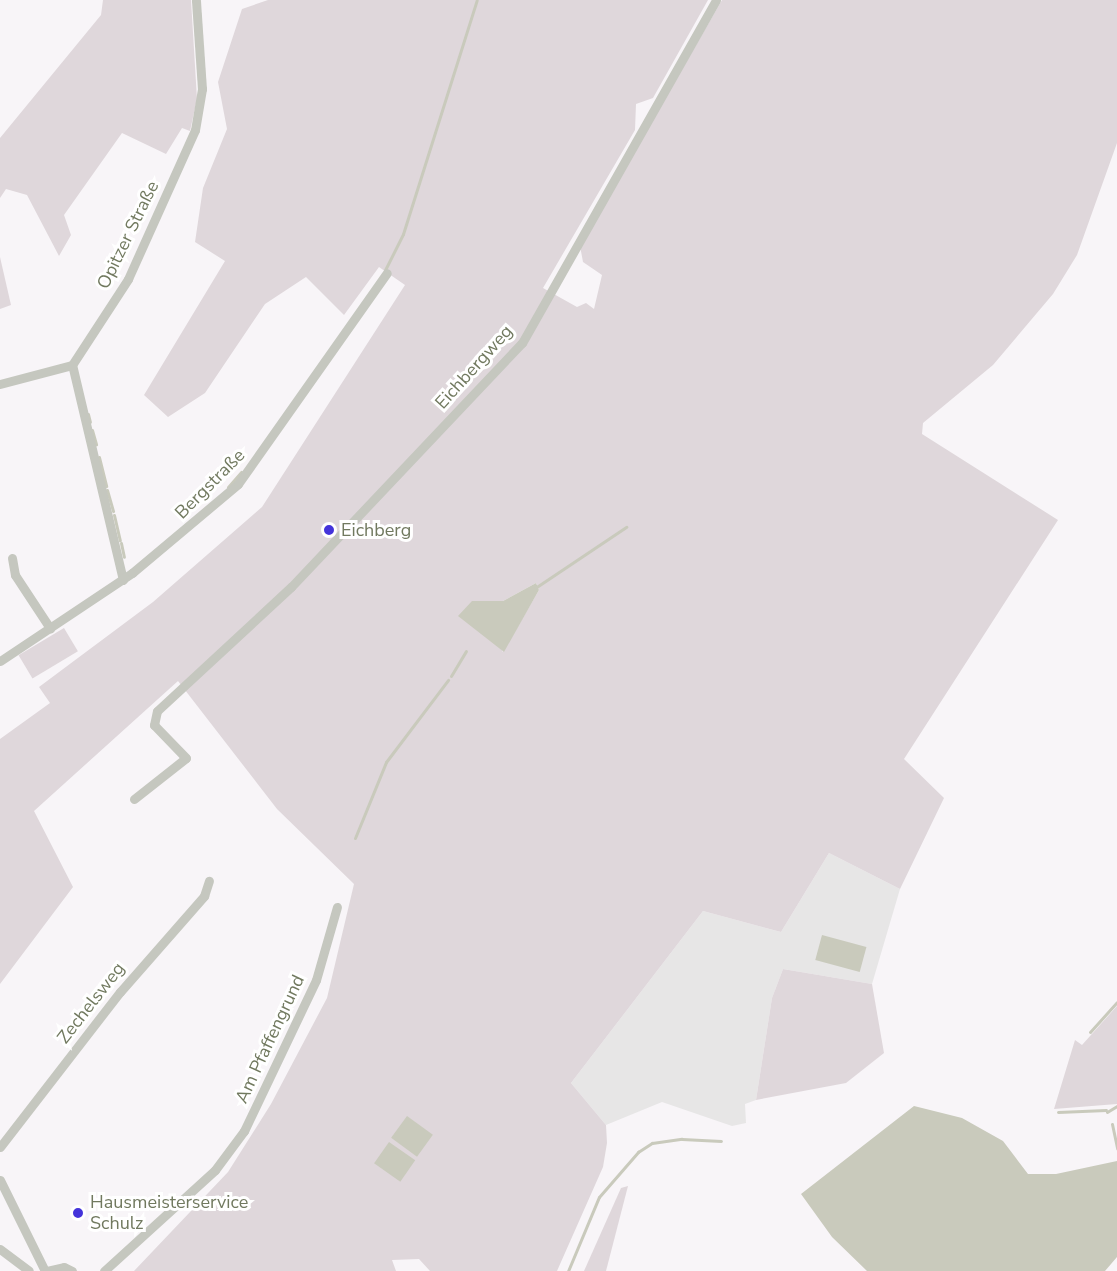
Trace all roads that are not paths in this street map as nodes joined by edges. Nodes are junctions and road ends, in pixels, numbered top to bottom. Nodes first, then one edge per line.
1 (196, 0) edge
2 (716, 0) edge
3 (387, 273) dead end
4 (72, 365) junction
5 (0, 384) edge
6 (12, 558) dead end
7 (123, 580) junction
8 (50, 628) junction
9 (1, 659) edge
10 (134, 799) dead end
11 (209, 881) dead end
12 (337, 908) dead end
13 (0, 1147) edge
14 (0, 1180) edge
15 (0, 1249) edge
16 (29, 1271) edge
17 (46, 1271) edge
18 (72, 1271) edge
19 (104, 1271) edge

1 - 4 street, Opitzer Straße
2 - 10 street, Eichbergweg
3 - 7 street, Bergstraße
4 - 5 street
4 - 7 street
6 - 8 street
7 - 8 street, Bergstraße
8 - 9 street, Bergstraße
11 - 13 street, Zechelsweg
12 - 19 street, Am Pfaffengrund
14 - 17 street
15 - 16 street
17 - 18 street

